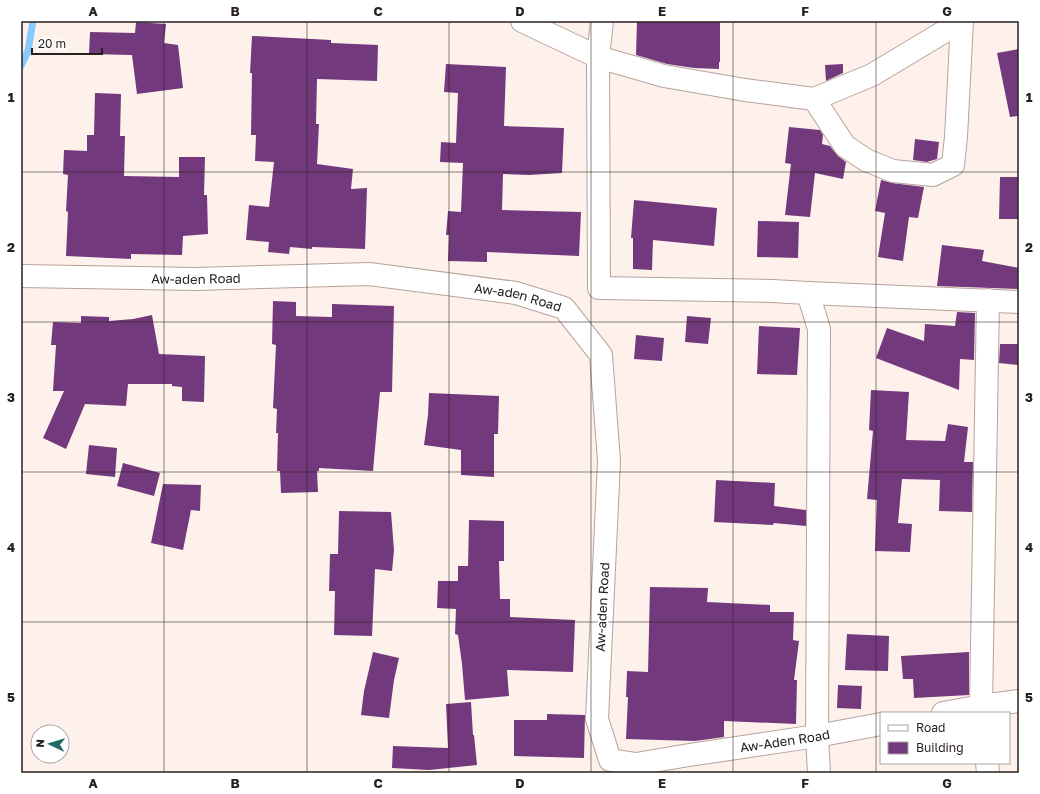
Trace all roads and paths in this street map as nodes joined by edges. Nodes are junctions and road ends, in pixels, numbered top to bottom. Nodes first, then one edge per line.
1 (522, 21) edge
2 (602, 21) edge
3 (962, 21) edge
4 (598, 57) junction
5 (814, 99) junction
6 (21, 276) edge
7 (808, 293) junction
8 (988, 300) junction
9 (1019, 302) edge
10 (1019, 701) edge
11 (981, 710) edge
12 (956, 712) edge
13 (880, 724) edge
14 (817, 736) junction
15 (689, 755) joint
16 (819, 773) edge

1 - 4 street
2 - 4 street
3 - 5 street
3 - 5 street
4 - 5 street
4 - 7 street
6 - 15 street, Aw-aden Road
7 - 8 street
7 - 14 street
8 - 9 street
8 - 11 street
10 - 11 street
11 - 12 street
13 - 14 street, Aw-Aden Road
14 - 15 street, Aw-Aden Road
14 - 16 street

